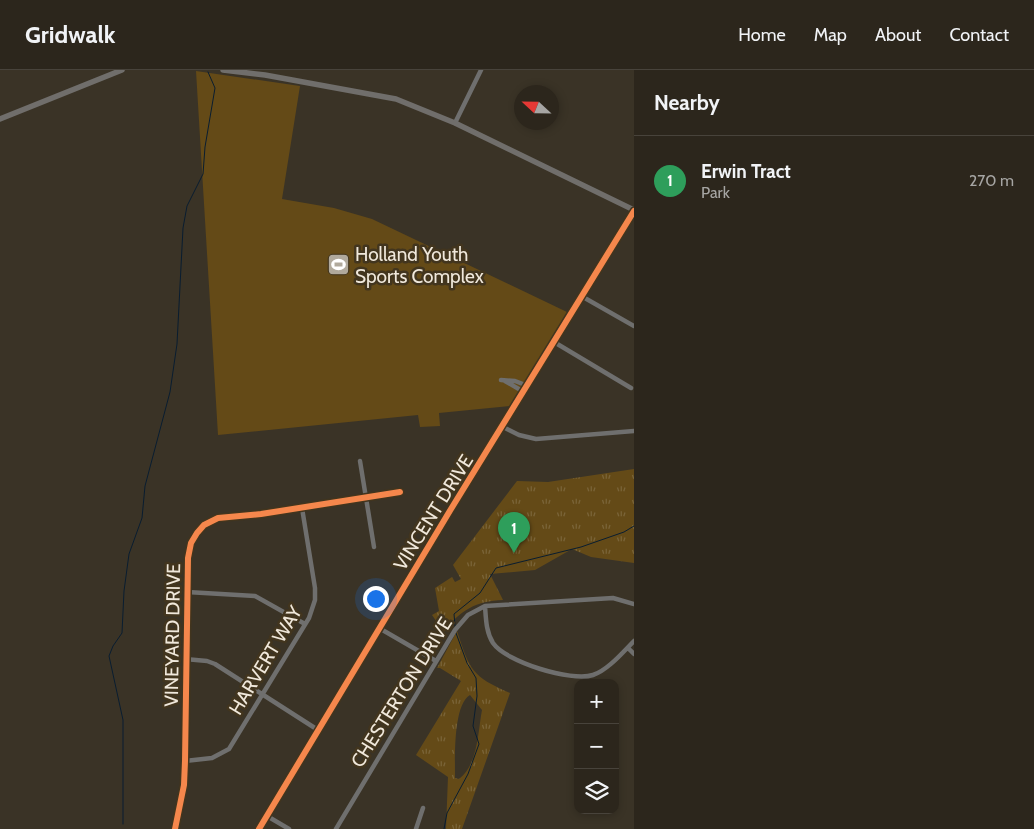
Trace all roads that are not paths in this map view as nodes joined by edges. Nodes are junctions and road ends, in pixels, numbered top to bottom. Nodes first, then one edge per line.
1 (122, 70) edge
2 (223, 70) edge
3 (481, 70) edge
4 (0, 119) edge
5 (456, 123) junction
6 (634, 211) edge
7 (583, 297) junction
8 (634, 326) edge
9 (554, 342) junction
10 (528, 386) junction
11 (631, 388) dead end
12 (524, 392) junction
13 (503, 427) junction
14 (634, 431) edge
15 (360, 460) dead end
16 (400, 492) dead end
17 (367, 497) junction
18 (302, 508) junction
19 (374, 547) dead end
20 (187, 592) junction
21 (634, 604) edge
22 (485, 606) junction
23 (305, 624) junction
24 (379, 628) junction
25 (634, 641) edge
26 (628, 648) junction
27 (634, 654) edge
28 (185, 659) junction
29 (436, 661) junction
30 (262, 694) junction
31 (318, 730) junction
32 (185, 761) junction
33 (423, 808) dead end
34 (267, 816) junction
35 (175, 829) edge
36 (259, 829) edge
37 (290, 829) edge
38 (336, 829) edge
39 (416, 829) edge

1 - 4 main road
2 - 5 main road
3 - 5 street
5 - 6 main road
6 - 7 street, VINCENT DRIVE
7 - 8 street
7 - 9 street, VINCENT DRIVE
9 - 10 street, VINCENT DRIVE
9 - 11 street
10 - 12 street, VINCENT DRIVE
10 - 12 street
12 - 13 street, VINCENT DRIVE
13 - 14 street
13 - 24 street, VINCENT DRIVE
15 - 17 street
16 - 17 street, VINEYARD DRIVE
17 - 18 street, VINEYARD DRIVE
17 - 19 street
18 - 20 street, VINEYARD DRIVE
18 - 23 street, HARVERT WAY
20 - 23 street
20 - 28 street, VINEYARD DRIVE
21 - 22 street, CHESTERTON DRIVE
22 - 26 street
22 - 29 street, CHESTERTON DRIVE
23 - 30 street, HARVERT WAY
24 - 29 street
24 - 31 street, VINCENT DRIVE
25 - 26 street
26 - 27 street
28 - 30 street
28 - 32 street, VINEYARD DRIVE
29 - 38 street, CHESTERTON DRIVE
30 - 31 street
30 - 32 street, HARVERT WAY
31 - 34 street, VINCENT DRIVE
32 - 35 street, VINEYARD DRIVE
33 - 39 street
34 - 36 street, VINCENT DRIVE
34 - 37 street

